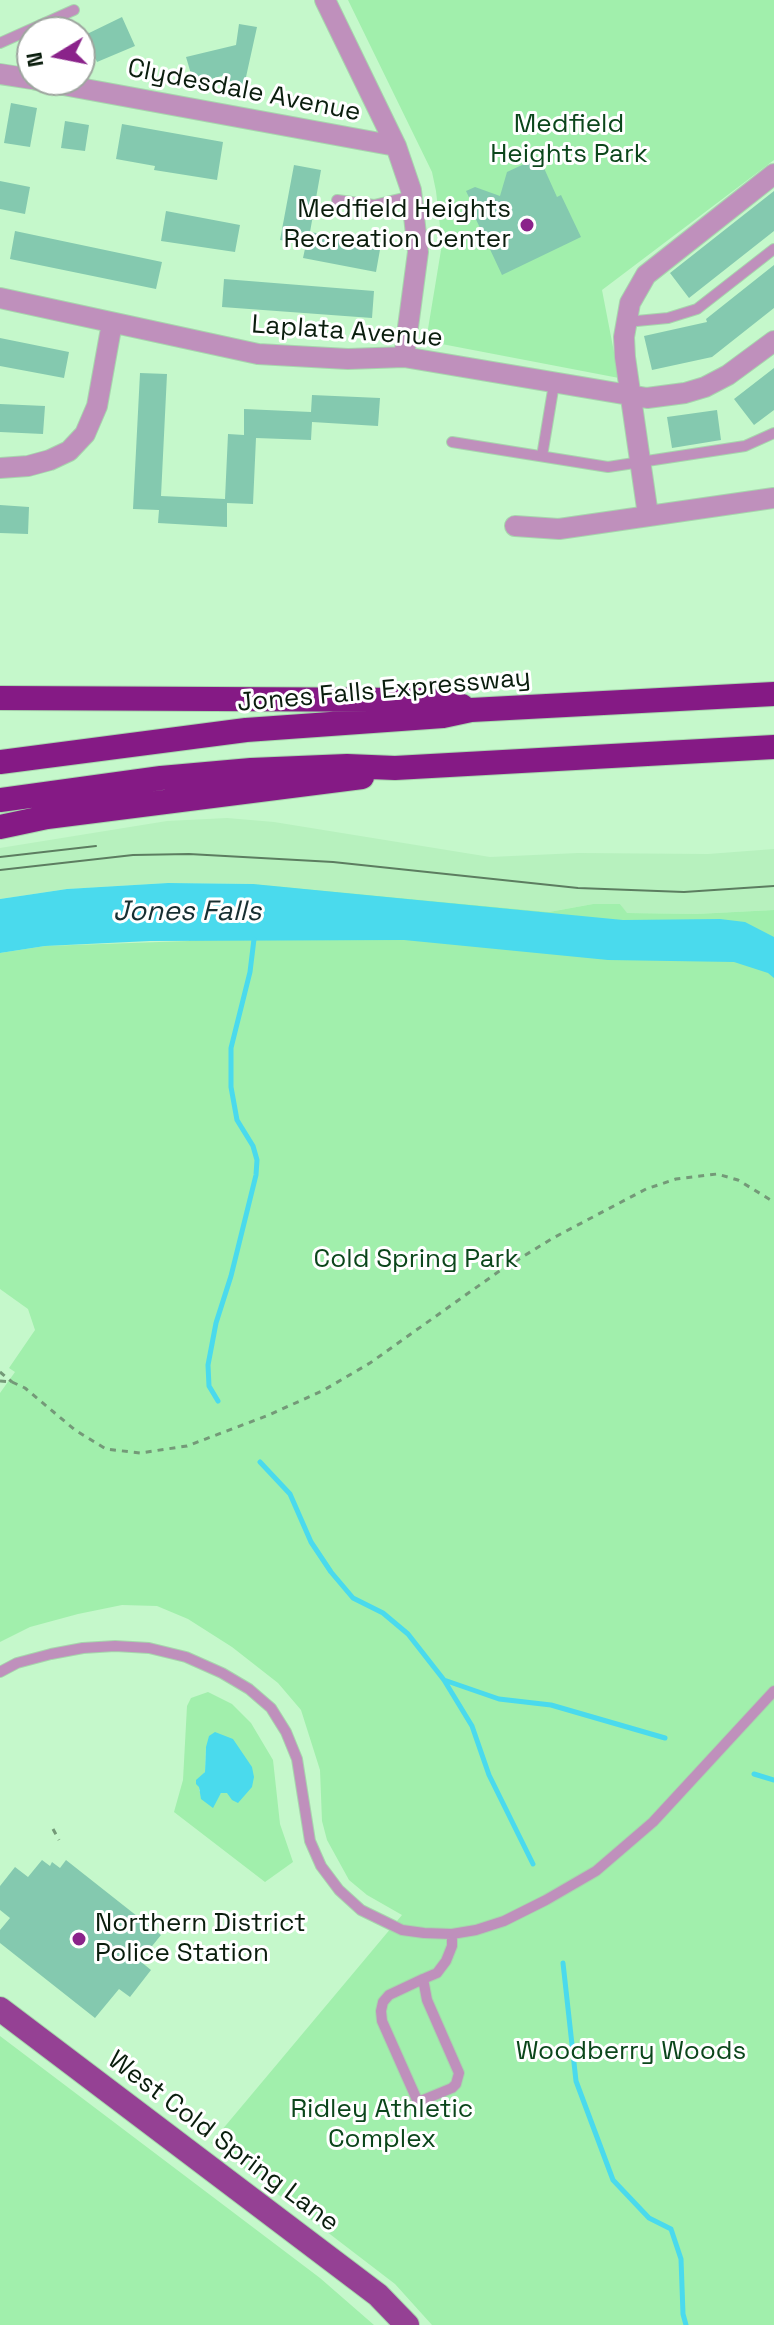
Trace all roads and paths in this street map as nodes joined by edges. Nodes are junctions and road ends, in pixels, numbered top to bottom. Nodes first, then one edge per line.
1 (325, 0) edge
2 (74, 10) dead end
3 (0, 43) edge
4 (96, 91) edge
5 (396, 146) junction
6 (774, 174) edge
7 (412, 196) junction
8 (337, 200) dead end
9 (774, 249) edge
10 (0, 298) edge
11 (626, 322) junction
12 (112, 323) junction
13 (774, 341) edge
14 (404, 357) junction
15 (554, 384) junction
16 (631, 397) junction
17 (774, 433) edge
18 (452, 442) dead end
19 (542, 456) junction
20 (641, 462) junction
21 (0, 468) edge
22 (774, 498) edge
23 (648, 515) junction
24 (515, 526) dead end
25 (774, 694) edge
26 (0, 698) edge
27 (471, 710) junction
28 (774, 747) edge
29 (0, 762) edge
30 (395, 768) junction
31 (0, 800) edge
32 (0, 827) edge
33 (774, 1202) edge
34 (0, 1372) edge
35 (0, 1381) edge
36 (12, 1382) junction
37 (0, 1672) edge
38 (774, 1691) edge
39 (53, 1829) dead end
40 (59, 1840) dead end
41 (452, 1934) junction
42 (423, 1979) junction
43 (0, 2009) edge
44 (407, 2325) edge

1 - 5 street
2 - 3 lane
4 - 5 street, Clydesdale Avenue
5 - 7 street
6 - 11 street
7 - 8 lane
7 - 14 street
9 - 11 lane
10 - 12 street, Laplata Avenue
11 - 16 street
12 - 14 street, Laplata Avenue
12 - 21 street
13 - 16 street, Laplata Avenue
14 - 15 street, Laplata Avenue
15 - 16 street, Laplata Avenue
15 - 19 lane
16 - 20 street
17 - 20 lane
18 - 19 lane
19 - 20 lane
20 - 23 street
22 - 23 street
23 - 24 street
25 - 27 highway, Jones Falls Expressway
26 - 27 highway
27 - 29 highway, Jones Falls Expressway
28 - 30 highway
30 - 31 highway
30 - 32 highway
33 - 36 path
34 - 36 path
35 - 36 path
37 - 41 lane
38 - 41 lane
39 - 40 path
41 - 42 lane
42 - 42 lane
43 - 44 main road, West Cold Spring Lane

